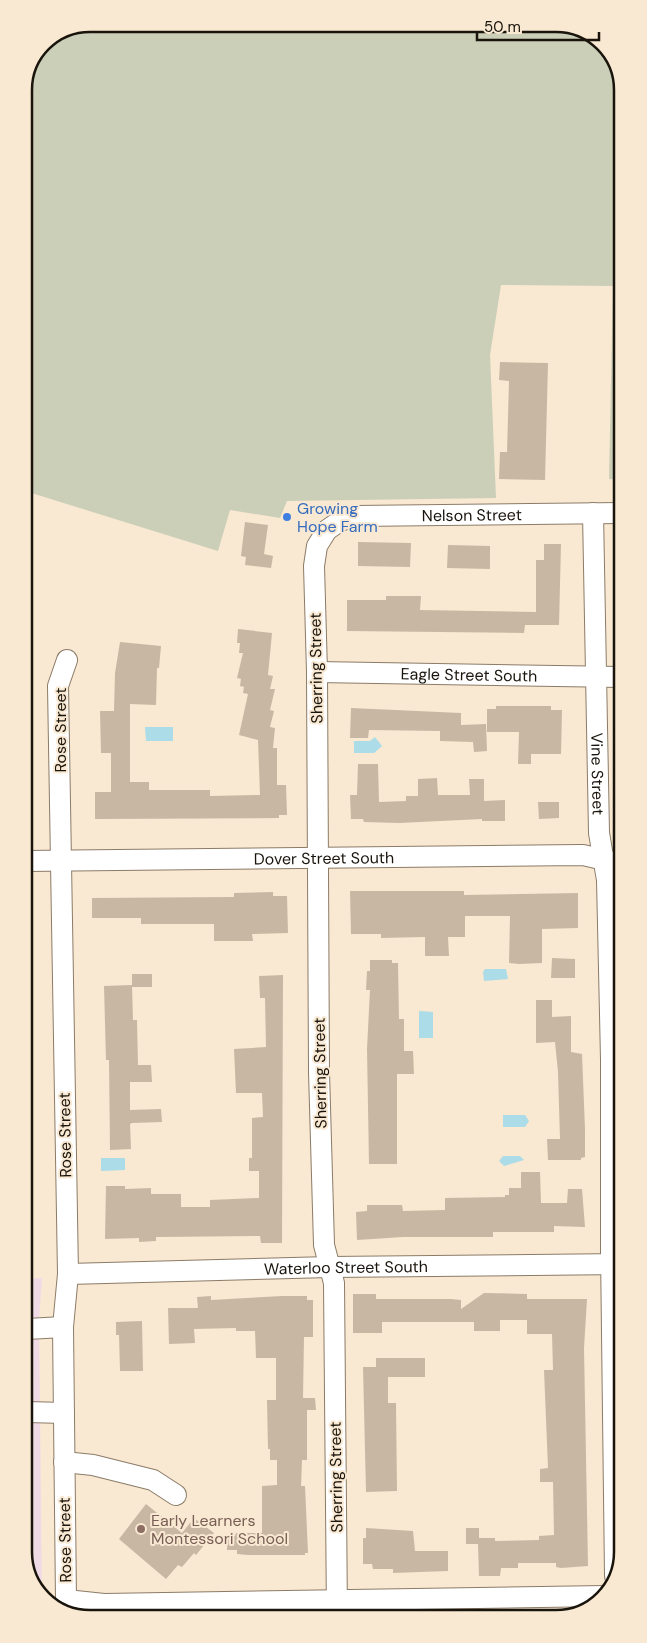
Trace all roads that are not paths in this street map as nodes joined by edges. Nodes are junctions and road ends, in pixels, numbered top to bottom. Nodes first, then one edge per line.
1 (593, 513) junction
2 (614, 513) edge
3 (327, 530) joint
4 (66, 660) dead end
5 (317, 672) junction
6 (596, 677) junction
7 (614, 677) edge
8 (317, 858) junction
9 (32, 860) edge
10 (61, 861) junction
11 (612, 861) edge
12 (614, 1081) edge
13 (614, 1264) edge
14 (330, 1266) junction
15 (68, 1274) junction
16 (63, 1327) junction
17 (32, 1329) edge
18 (32, 1412) edge
19 (64, 1413) junction
20 (64, 1462) junction
21 (176, 1495) dead end
22 (593, 1597) edge
23 (65, 1605) edge
24 (337, 1609) edge

1 - 2 street, Nelson Street
1 - 3 street, Nelson Street
1 - 6 street, Vine Street
3 - 5 street, Sherring Street
4 - 10 street, Rose Street
5 - 6 street, Eagle Street South
5 - 8 street, Sherring Street
6 - 7 street, Eagle Street South
6 - 11 street, Vine Street
8 - 10 street, Dover Street South
8 - 11 street, Dover Street South
8 - 14 street, Sherring Street
9 - 10 street, Dover Street South
10 - 15 street, Rose Street
11 - 12 street, Vine Street
13 - 14 street, Waterloo Street South
14 - 15 street, Waterloo Street South
14 - 24 street, Sherring Street
15 - 16 street, Rose Street
16 - 17 street
16 - 19 street, Rose Street
18 - 19 street
19 - 20 street, Rose Street
20 - 21 street
20 - 23 street, Rose Street
22 - 24 street
23 - 24 street

